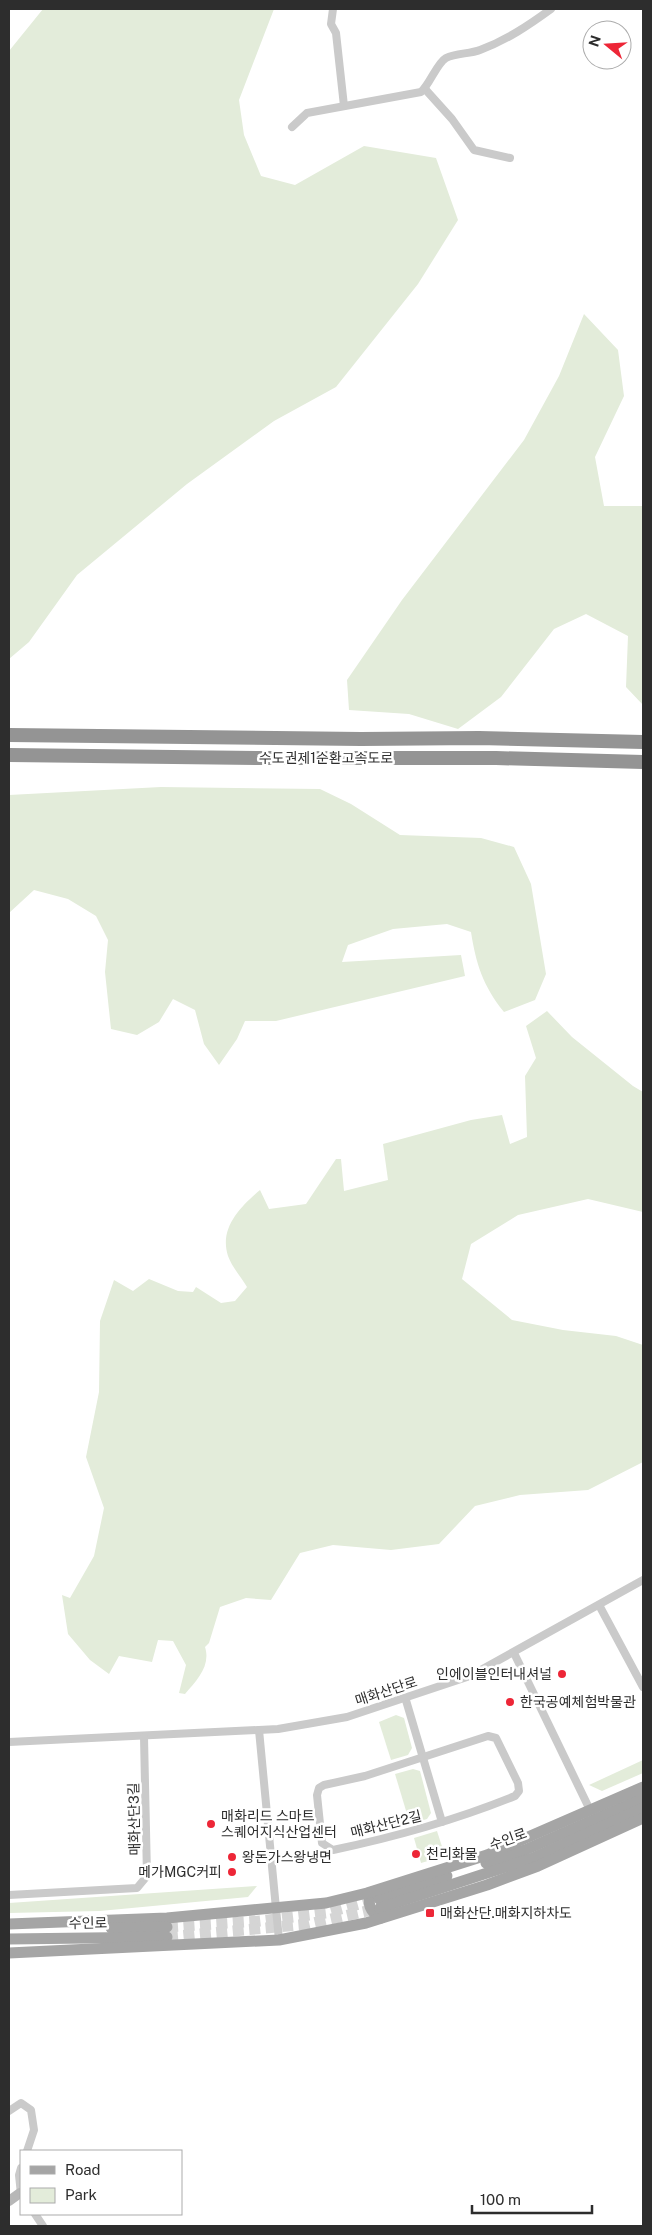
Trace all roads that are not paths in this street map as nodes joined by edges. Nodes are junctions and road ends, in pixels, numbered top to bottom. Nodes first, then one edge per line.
1 (333, 9) edge
2 (551, 9) edge
3 (425, 89) junction
4 (344, 106) junction
5 (292, 127) dead end
6 (510, 158) dead end
7 (9, 735) edge
8 (643, 742) edge
9 (9, 755) edge
10 (643, 762) edge
11 (643, 1580) edge
12 (598, 1604) junction
13 (514, 1652) junction
14 (643, 1687) edge
15 (405, 1697) junction
16 (259, 1730) junction
17 (144, 1737) junction
18 (9, 1742) edge
19 (423, 1756) junction
20 (643, 1787) edge
21 (643, 1798) edge
22 (643, 1808) edge
23 (590, 1810) junction
24 (643, 1818) edge
25 (442, 1822) junction
26 (9, 1896) edge
27 (378, 1904) junction
28 (274, 1910) junction
29 (9, 1924) edge
30 (9, 1931) edge
31 (9, 1939) edge
32 (279, 1940) junction
33 (9, 1953) edge
34 (9, 2111) edge
35 (27, 2150) edge
36 (20, 2172) edge
37 (20, 2184) edge
38 (20, 2195) edge
39 (9, 2201) edge
40 (36, 2215) edge
41 (43, 2226) edge

1 - 4 street
2 - 3 street
3 - 4 street
3 - 6 street
4 - 5 street
7 - 8 highway, 수도권제1순환고속도로
9 - 10 highway, 수도권제1순환고속도로
11 - 12 street, 매화산단로
12 - 13 street, 매화산단로
12 - 14 street
13 - 15 street, 매화산단로
13 - 23 street
15 - 16 street, 매화산단로
15 - 19 street, 매화산단2길
16 - 17 street, 매화산단로
16 - 28 street
17 - 18 street, 매화산단로
17 - 26 street, 매화산단3길
19 - 25 street, 매화산단2길
19 - 25 street, 매화산단2길
19 - 25 street, 매화산단2길
20 - 23 main road
21 - 27 main road, 수인로
22 - 27 main road, 수인로
23 - 27 main road
24 - 27 main road
27 - 28 main road
27 - 32 main road
28 - 29 main road
28 - 32 street
30 - 31 main road, 수인로
32 - 33 main road
34 - 35 street
36 - 37 street
38 - 39 street
40 - 41 street

